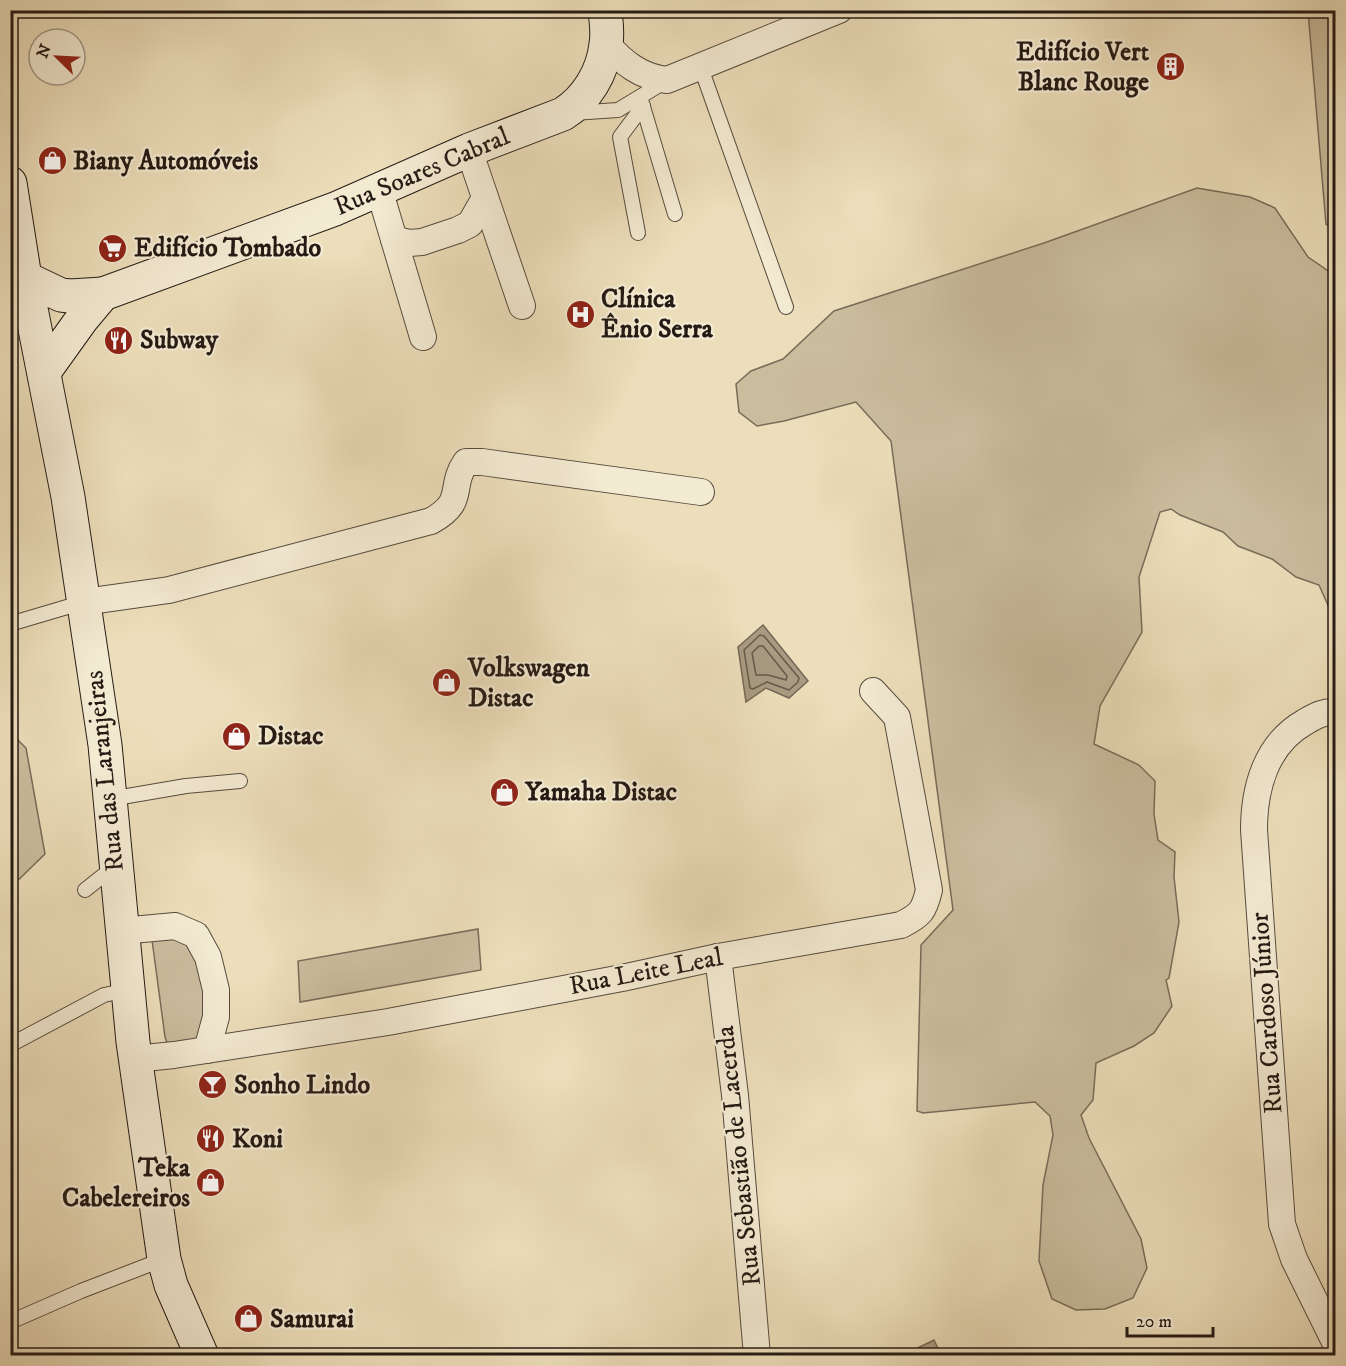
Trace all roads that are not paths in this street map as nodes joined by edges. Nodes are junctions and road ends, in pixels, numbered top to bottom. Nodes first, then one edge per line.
1 (605, 10) edge
2 (839, 10) edge
3 (606, 43) junction
4 (701, 68) junction
5 (668, 80) junction
6 (642, 102) junction
7 (573, 106) junction
8 (469, 150) junction
9 (10, 183) edge
10 (379, 189) junction
11 (485, 198) junction
12 (675, 214) dead end
13 (638, 233) dead end
14 (394, 239) junction
15 (25, 278) junction
16 (103, 294) junction
17 (522, 306) dead end
18 (786, 307) dead end
19 (423, 337) dead end
20 (44, 372) junction
21 (701, 492) dead end
22 (84, 602) junction
23 (13, 623) dead end
24 (873, 691) dead end
25 (1335, 712) edge
26 (240, 781) dead end
27 (110, 799) junction
28 (116, 865) junction
29 (85, 890) dead end
30 (121, 931) junction
31 (717, 957) junction
32 (128, 990) junction
33 (10, 1045) edge
34 (207, 1050) junction
35 (135, 1059) junction
36 (164, 1260) junction
37 (10, 1322) edge
38 (1335, 1344) edge
39 (202, 1356) edge
40 (757, 1356) edge

1 - 3 main road
2 - 4 street, Rua Soares Cabral
3 - 5 street
3 - 7 main road
4 - 5 street, Rua Soares Cabral
4 - 18 lane
5 - 6 lane, Rua Soares Cabral
6 - 7 lane, Rua Soares Cabral
6 - 12 lane
6 - 13 lane
7 - 8 main road, Rua Soares Cabral
8 - 10 main road, Rua Soares Cabral
8 - 11 street
9 - 15 main road, Rua das Laranjeiras
10 - 14 street
10 - 16 main road, Rua Soares Cabral
11 - 14 street
11 - 17 street
14 - 19 street
15 - 16 main road
15 - 20 main road, Rua das Laranjeiras
16 - 20 main road, Rua Soares Cabral
20 - 22 main road, Rua das Laranjeiras
21 - 22 street
22 - 23 lane
22 - 27 main road, Rua das Laranjeiras
24 - 31 street, Rua Leite Leal
25 - 38 street, Rua Cardoso Júnior
26 - 27 lane
27 - 28 main road, Rua das Laranjeiras
28 - 29 lane
28 - 30 main road, Rua das Laranjeiras
30 - 32 main road, Rua das Laranjeiras
30 - 34 street
31 - 34 street, Rua Leite Leal
31 - 40 street, Rua Sebastião de Lacerda
32 - 33 lane
32 - 35 main road, Rua das Laranjeiras
34 - 35 street, Rua Leite Leal
35 - 36 main road, Rua das Laranjeiras
36 - 37 lane
36 - 39 main road, Rua das Laranjeiras

